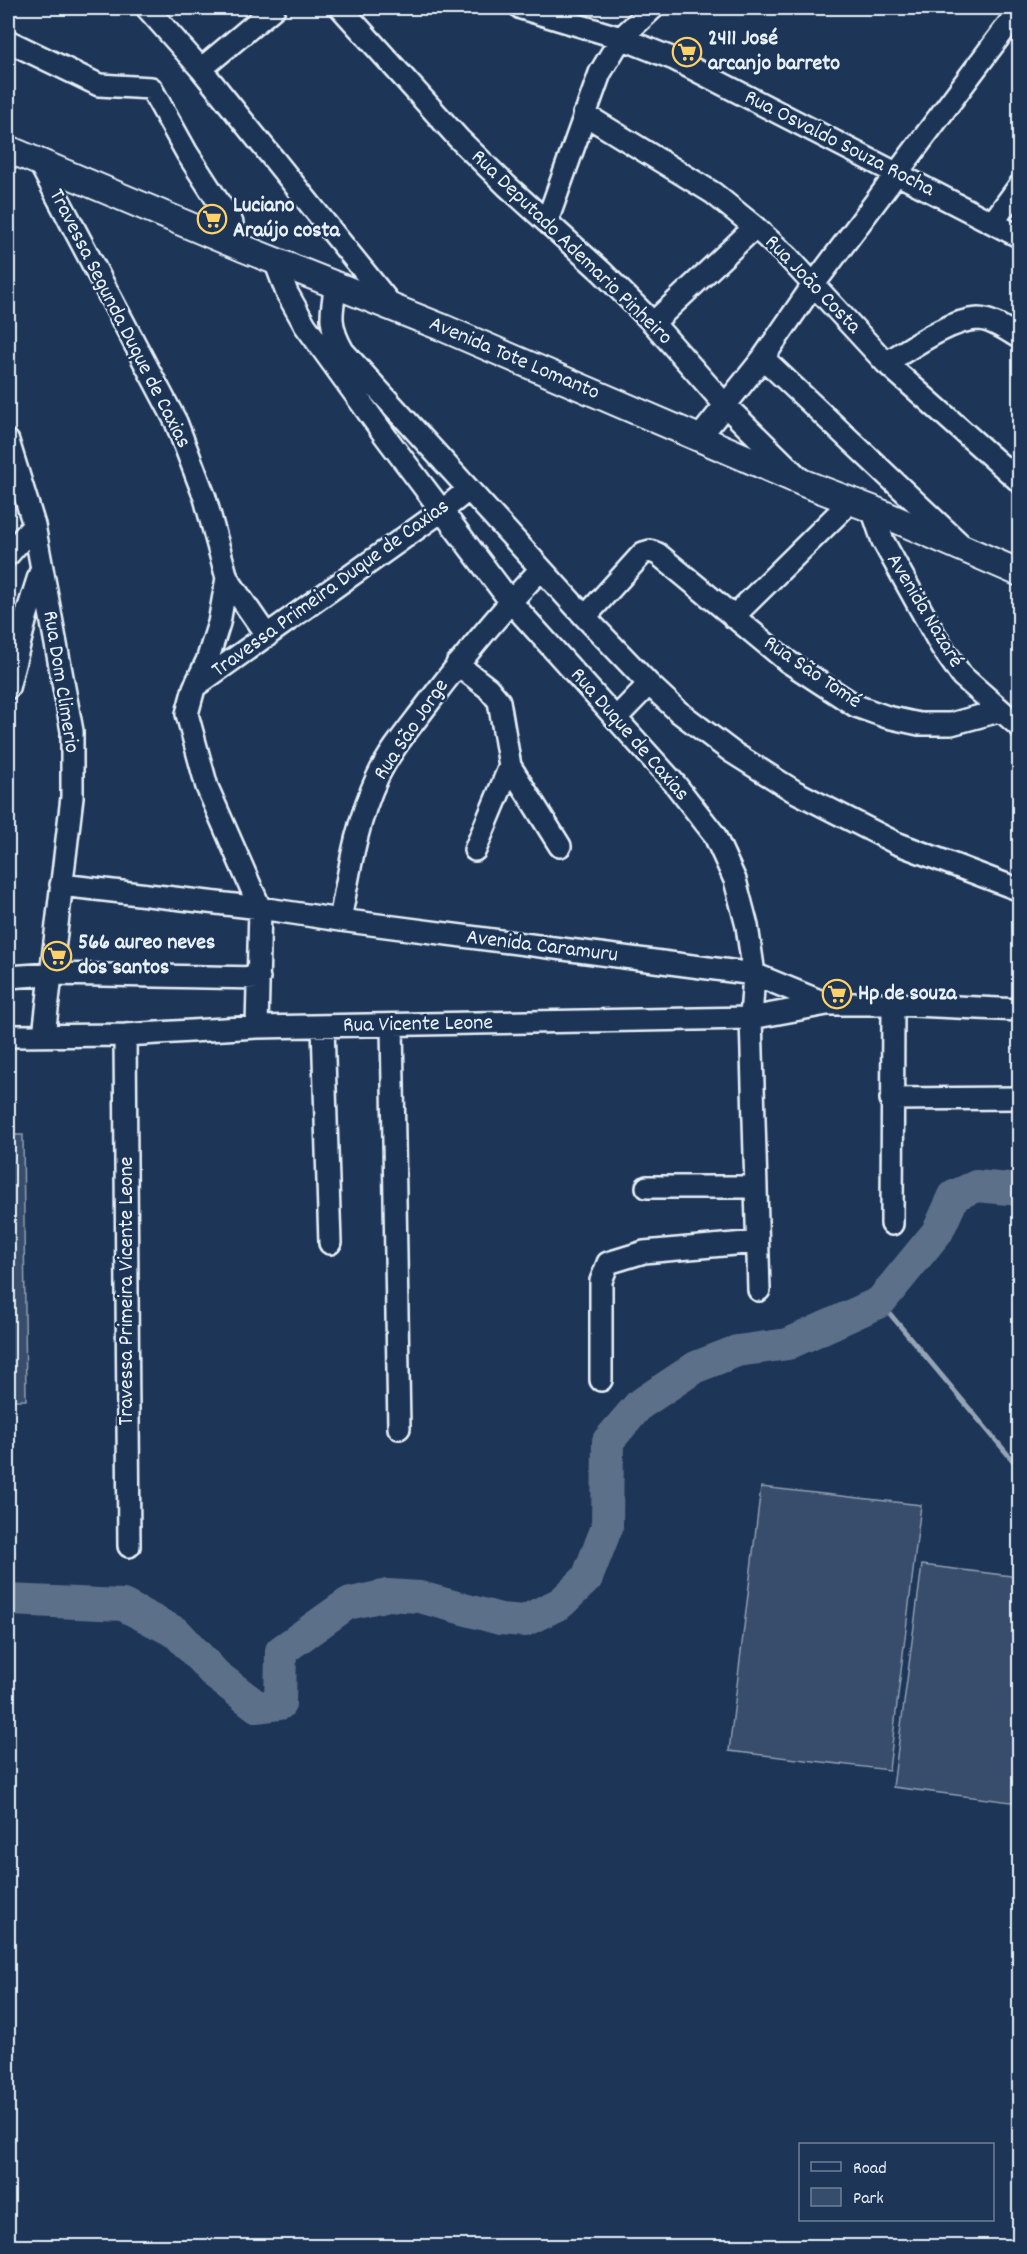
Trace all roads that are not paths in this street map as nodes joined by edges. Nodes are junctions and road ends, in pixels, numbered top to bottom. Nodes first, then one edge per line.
1 (147, 8) edge
2 (274, 8) edge
3 (341, 8) edge
4 (521, 8) edge
5 (653, 8) edge
6 (1020, 9) edge
7 (621, 38) junction
8 (8, 41) edge
9 (201, 69) junction
10 (584, 114) junction
11 (8, 149) edge
12 (40, 164) junction
13 (897, 174) junction
14 (1020, 185) edge
15 (547, 221) junction
16 (993, 222) junction
17 (232, 223) dead end
18 (755, 227) junction
19 (1020, 237) edge
20 (275, 261) junction
21 (814, 284) junction
22 (336, 285) junction
23 (392, 306) junction
24 (653, 323) junction
25 (1020, 338) edge
26 (335, 355) junction
27 (764, 358) junction
28 (886, 363) junction
29 (726, 406) junction
30 (699, 438) junction
31 (8, 441) edge
32 (1020, 482) edge
33 (806, 484) junction
34 (468, 490) junction
35 (861, 505) junction
36 (442, 510) junction
37 (34, 525) junction
38 (967, 550) junction
39 (8, 555) edge
40 (541, 569) junction
41 (42, 570) junction
42 (1020, 573) edge
43 (227, 578) junction
44 (510, 601) junction
45 (585, 617) junction
46 (733, 617) junction
47 (267, 636) junction
48 (457, 664) junction
49 (649, 684) junction
50 (8, 688) edge
51 (194, 688) junction
52 (999, 711) junction
53 (616, 718) junction
54 (1020, 727) edge
55 (510, 766) junction
56 (560, 846) dead end
57 (475, 850) dead end
58 (61, 885) junction
59 (1020, 890) edge
60 (260, 908) junction
61 (340, 920) junction
62 (51, 974) junction
63 (754, 974) junction
64 (8, 977) edge
65 (259, 978) junction
66 (827, 1004) junction
67 (893, 1004) junction
68 (1020, 1010) edge
69 (751, 1018) junction
70 (392, 1026) junction
71 (257, 1027) junction
72 (323, 1027) junction
73 (125, 1035) junction
74 (21, 1039) edge
75 (1020, 1098) edge
76 (891, 1099) junction
77 (647, 1187) dead end
78 (756, 1187) junction
79 (892, 1224) dead end
80 (330, 1242) dead end
81 (757, 1242) junction
82 (759, 1290) dead end
83 (601, 1380) dead end
84 (399, 1428) dead end
85 (129, 1546) dead end

1 - 9 street
2 - 9 street
3 - 15 street, Rua Deputado Ademario Pinheiro
4 - 7 street, Rua Osvaldo Souza Rocha
5 - 7 street
6 - 13 street
7 - 10 street
7 - 13 street, Rua Osvaldo Souza Rocha
8 - 17 street
9 - 23 street
10 - 15 street
10 - 18 street, Rua João Costa
11 - 12 main road, Avenida Tote Lomanto
12 - 20 main road, Avenida Tote Lomanto
12 - 43 street, Travessa Segunda Duque de Caxias
13 - 16 street, Rua Osvaldo Souza Rocha
13 - 21 street
14 - 16 street
15 - 24 street, Rua Deputado Ademario Pinheiro
16 - 19 street, Rua Osvaldo Souza Rocha
18 - 21 street, Rua João Costa
18 - 24 street
20 - 22 main road, Avenida Tote Lomanto
20 - 26 street, Rua Duque de Caxias
21 - 27 street
21 - 28 street, Rua João Costa
22 - 23 main road, Avenida Tote Lomanto
22 - 26 street, Rua Duque de Caxias
23 - 30 main road, Avenida Tote Lomanto
24 - 29 street, Rua Deputado Ademario Pinheiro
25 - 28 street
26 - 34 street, Rua Duque de Caxias
26 - 36 street, Rua Duque de Caxias
27 - 29 street
27 - 38 street
28 - 32 street, Rua João Costa
29 - 30 street
29 - 33 street, Rua Deputado Ademario Pinheiro
30 - 33 main road, Avenida Tote Lomanto
31 - 37 street, Rua Dom Climerio
33 - 35 main road, Avenida Tote Lomanto
34 - 36 street, Travessa Primeira Duque de Caxias
34 - 40 street, Rua Duque de Caxias
35 - 38 main road, Avenida Tote Lomanto
35 - 46 street
35 - 52 street, Avenida Nazaré
36 - 44 street, Rua Duque de Caxias
36 - 47 street, Travessa Primeira Duque de Caxias
37 - 39 street
37 - 41 street, Rua Dom Climerio
38 - 42 main road, Avenida Tote Lomanto
40 - 44 street, Rua São Jorge
40 - 45 street, Rua Duque de Caxias
41 - 50 street
41 - 58 street, Rua Dom Climerio
43 - 47 street
43 - 51 street, Travessa Segunda Duque de Caxias
44 - 48 street, Rua São Jorge
44 - 53 street, Rua Duque de Caxias
45 - 46 street, Rua São Tomé
45 - 49 street, Rua Duque de Caxias
46 - 52 street, Rua São Tomé
47 - 51 street, Travessa Primeira Duque de Caxias
48 - 55 street
48 - 61 street, Rua São Jorge
49 - 53 street
49 - 59 street, Rua Duque de Caxias
51 - 60 street, Travessa Segunda Duque de Caxias
52 - 54 street, Avenida Nazaré
53 - 63 street, Rua Duque de Caxias
55 - 56 street
55 - 57 street
58 - 60 street, Avenida Caramuru
58 - 62 street, Rua Dom Climerio
60 - 61 street, Avenida Caramuru
60 - 65 street, Travessa Segunda Duque de Caxias
61 - 63 street, Avenida Caramuru
62 - 64 street
62 - 65 street
62 - 74 street, Rua Dom Climerio
63 - 66 street, Avenida Caramuru
63 - 69 street, Rua Duque de Caxias
65 - 71 street, Travessa Segunda Duque de Caxias
66 - 67 street, Avenida Caramuru
66 - 69 street, Rua Vicente Leone
67 - 68 street, Avenida Caramuru
67 - 76 street
69 - 70 street, Rua Vicente Leone
69 - 78 street, Rua Duque de Caxias
70 - 72 street, Rua Vicente Leone
70 - 84 street
71 - 72 street, Rua Vicente Leone
71 - 73 street, Rua Vicente Leone
72 - 80 street
73 - 74 street, Rua Vicente Leone
73 - 85 street, Travessa Primeira Vicente Leone
75 - 76 street
76 - 79 street
77 - 78 street
78 - 81 street, Rua Duque de Caxias
81 - 82 street, Rua Duque de Caxias
81 - 83 street

